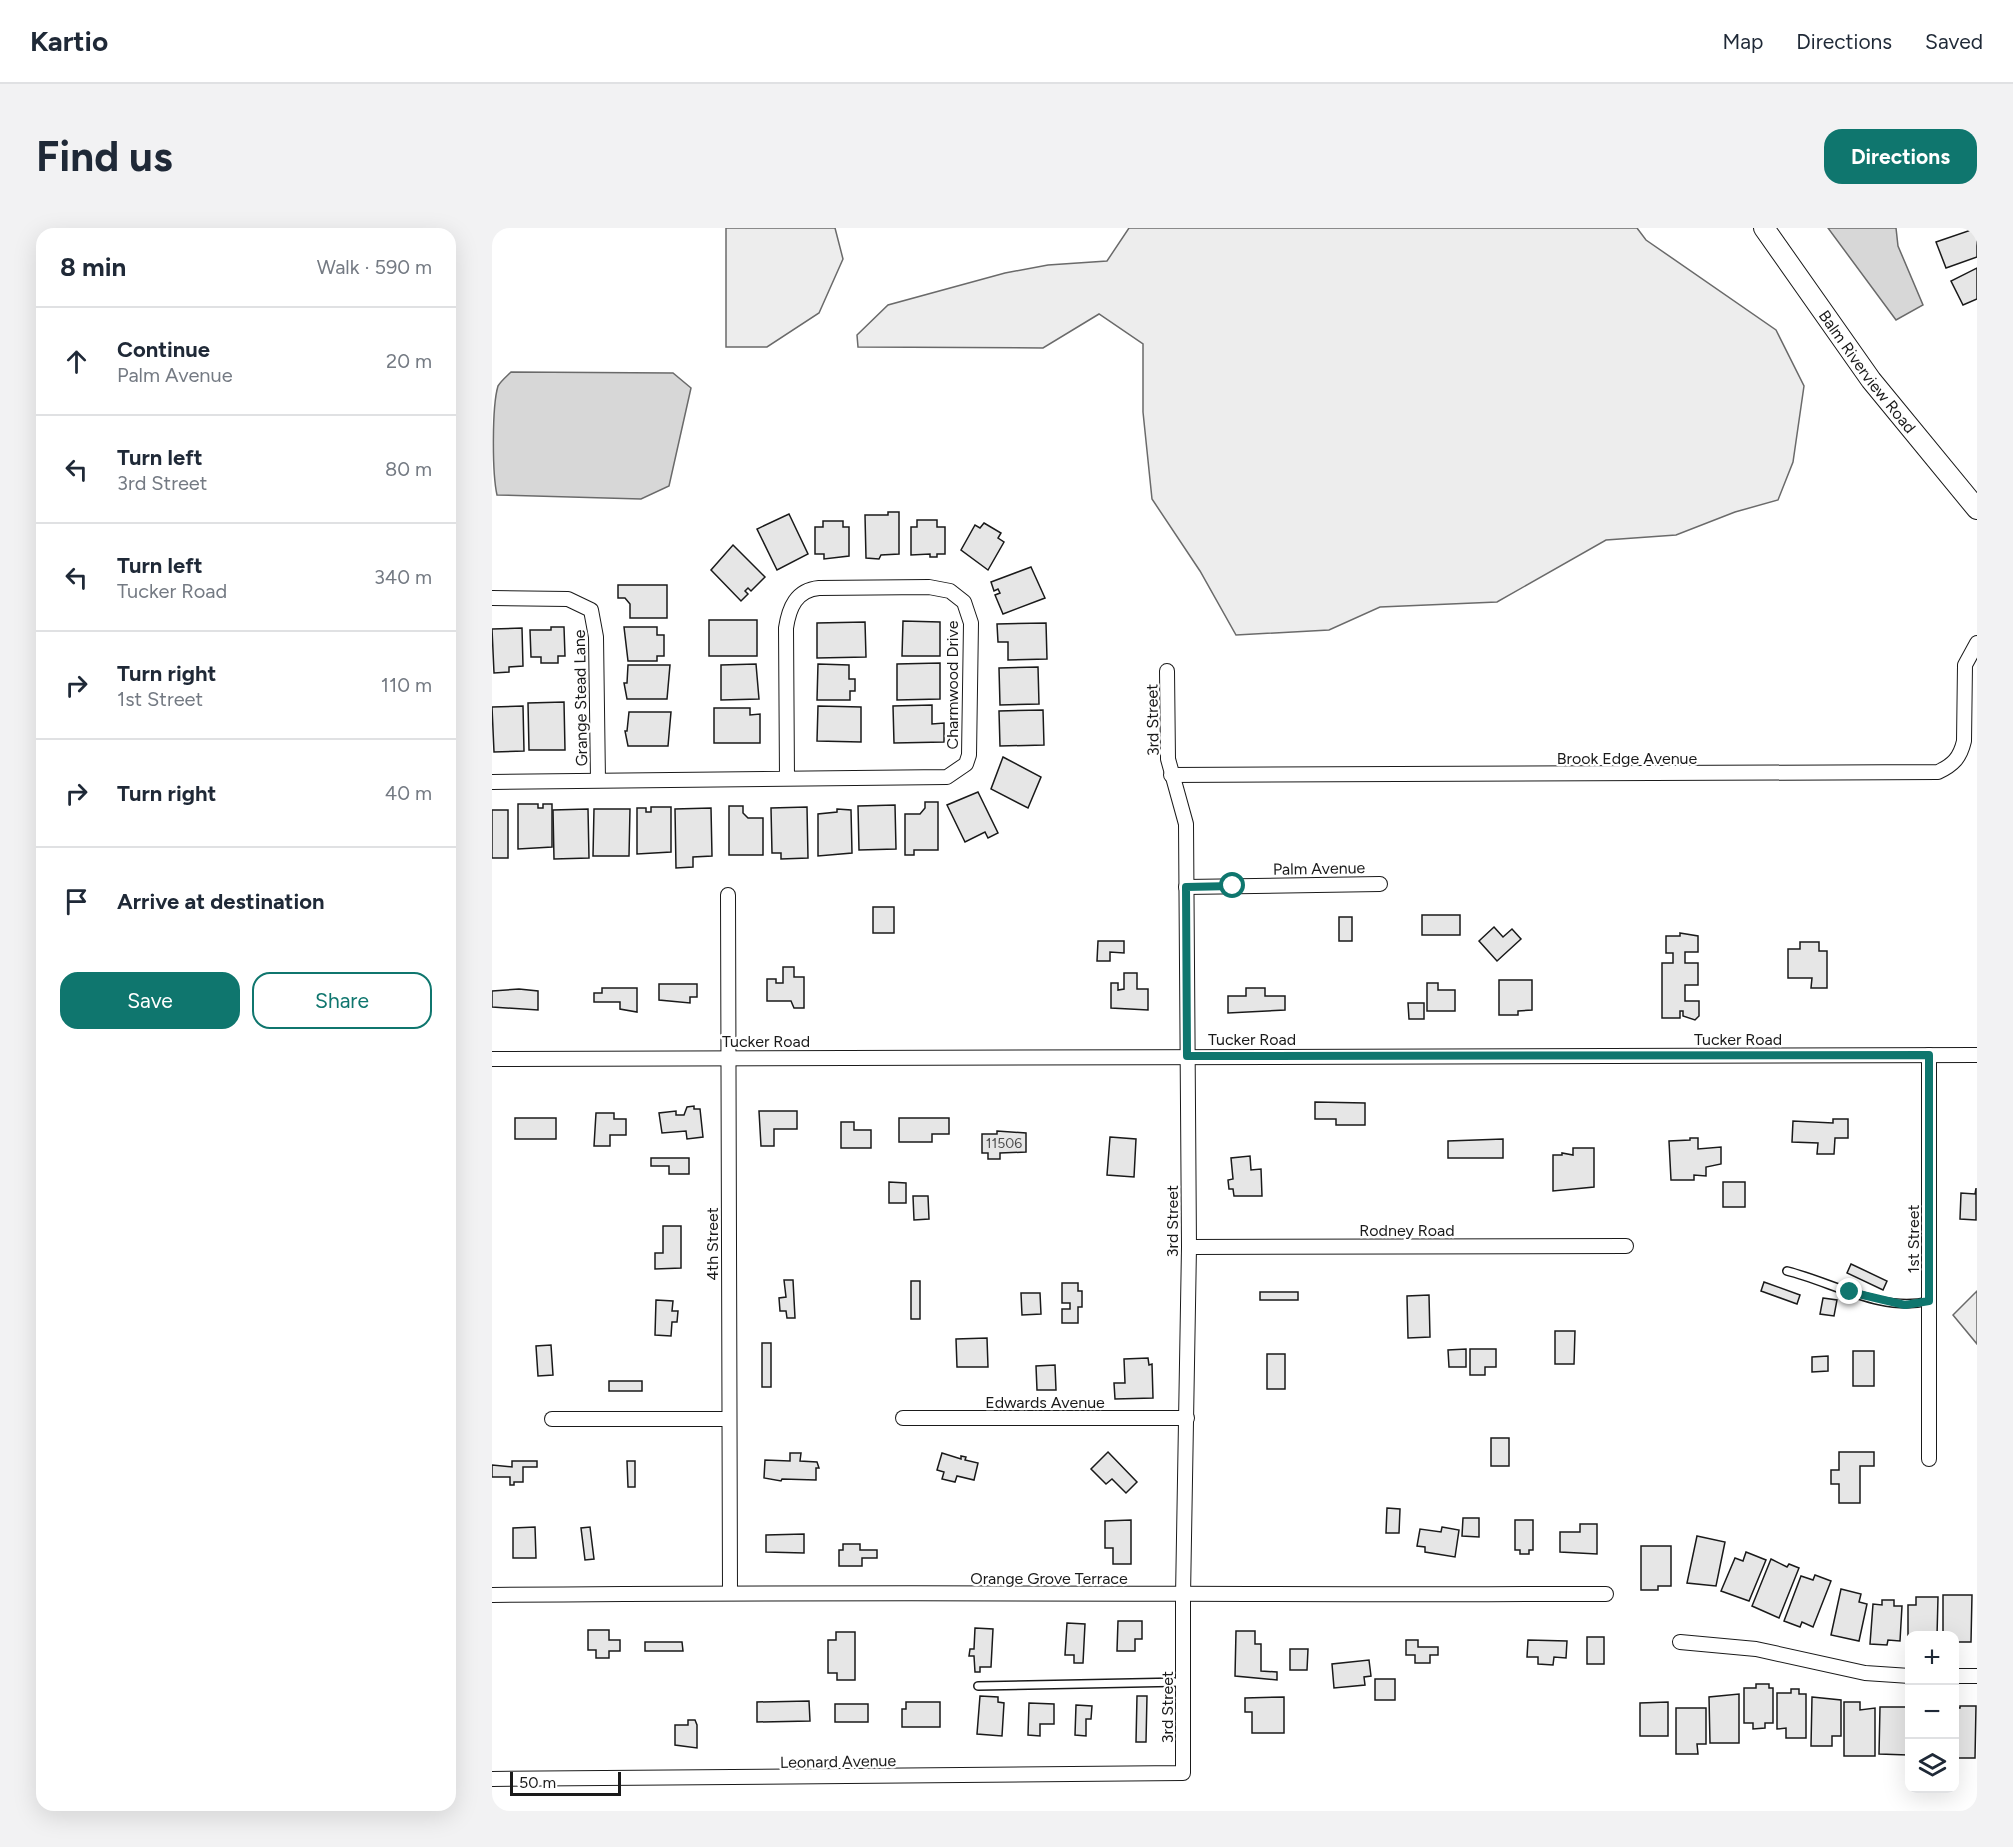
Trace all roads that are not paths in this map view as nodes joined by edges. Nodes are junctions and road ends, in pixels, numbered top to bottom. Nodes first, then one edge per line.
1 (1764, 228) edge
2 (1977, 509) edge
3 (492, 598) edge
4 (1977, 643) edge
5 (1167, 671) dead end
6 (1172, 775) junction
7 (787, 778) junction
8 (598, 780) junction
9 (492, 782) edge
10 (1380, 884) dead end
11 (1186, 887) junction
12 (728, 895) dead end
13 (1929, 1055) junction
14 (1977, 1055) edge
15 (1187, 1056) junction
16 (728, 1057) junction
17 (492, 1059) edge
18 (1188, 1246) junction
19 (1626, 1246) dead end
20 (1787, 1271) dead end
21 (1929, 1301) junction
22 (903, 1418) dead end
23 (1187, 1418) junction
24 (552, 1419) dead end
25 (729, 1419) junction
26 (1929, 1459) dead end
27 (730, 1592) junction
28 (1606, 1594) dead end
29 (492, 1595) edge
30 (1183, 1596) junction
31 (1680, 1642) dead end
32 (1905, 1676) edge
33 (1959, 1676) edge
34 (1977, 1676) edge
35 (1183, 1682) junction
36 (978, 1686) dead end
37 (1184, 1773) joint
38 (492, 1779) edge

1 - 2 main road, Balm Riverview Road
3 - 8 street, Grange Stead Lane
4 - 6 street, Brook Edge Avenue
5 - 6 street, 3rd Street
6 - 11 street, 3rd Street
7 - 7 street, Charmwood Drive
7 - 8 street, Charmwood Drive
8 - 9 street, Charmwood Drive
10 - 11 street, Palm Avenue
11 - 15 street, 3rd Street
12 - 16 street, 4th Street
13 - 14 street, Tucker Road
13 - 15 street, Tucker Road
13 - 21 street, 1st Street
15 - 16 street, Tucker Road
15 - 18 street, 3rd Street
16 - 17 street, Tucker Road
16 - 25 street, 4th Street
18 - 19 street, Rodney Road
18 - 23 street, 3rd Street
20 - 21 lane
21 - 26 street, 1st Street
22 - 23 street, Edwards Avenue
23 - 30 street, 3rd Street
24 - 25 street
25 - 27 street, 4th Street
27 - 29 street, Orange Grove Terrace
27 - 30 street, Orange Grove Terrace
28 - 30 street, Orange Grove Terrace
30 - 35 street, 3rd Street
31 - 32 street
33 - 34 street
35 - 36 lane
35 - 37 street, 3rd Street
37 - 38 street, Leonard Avenue

